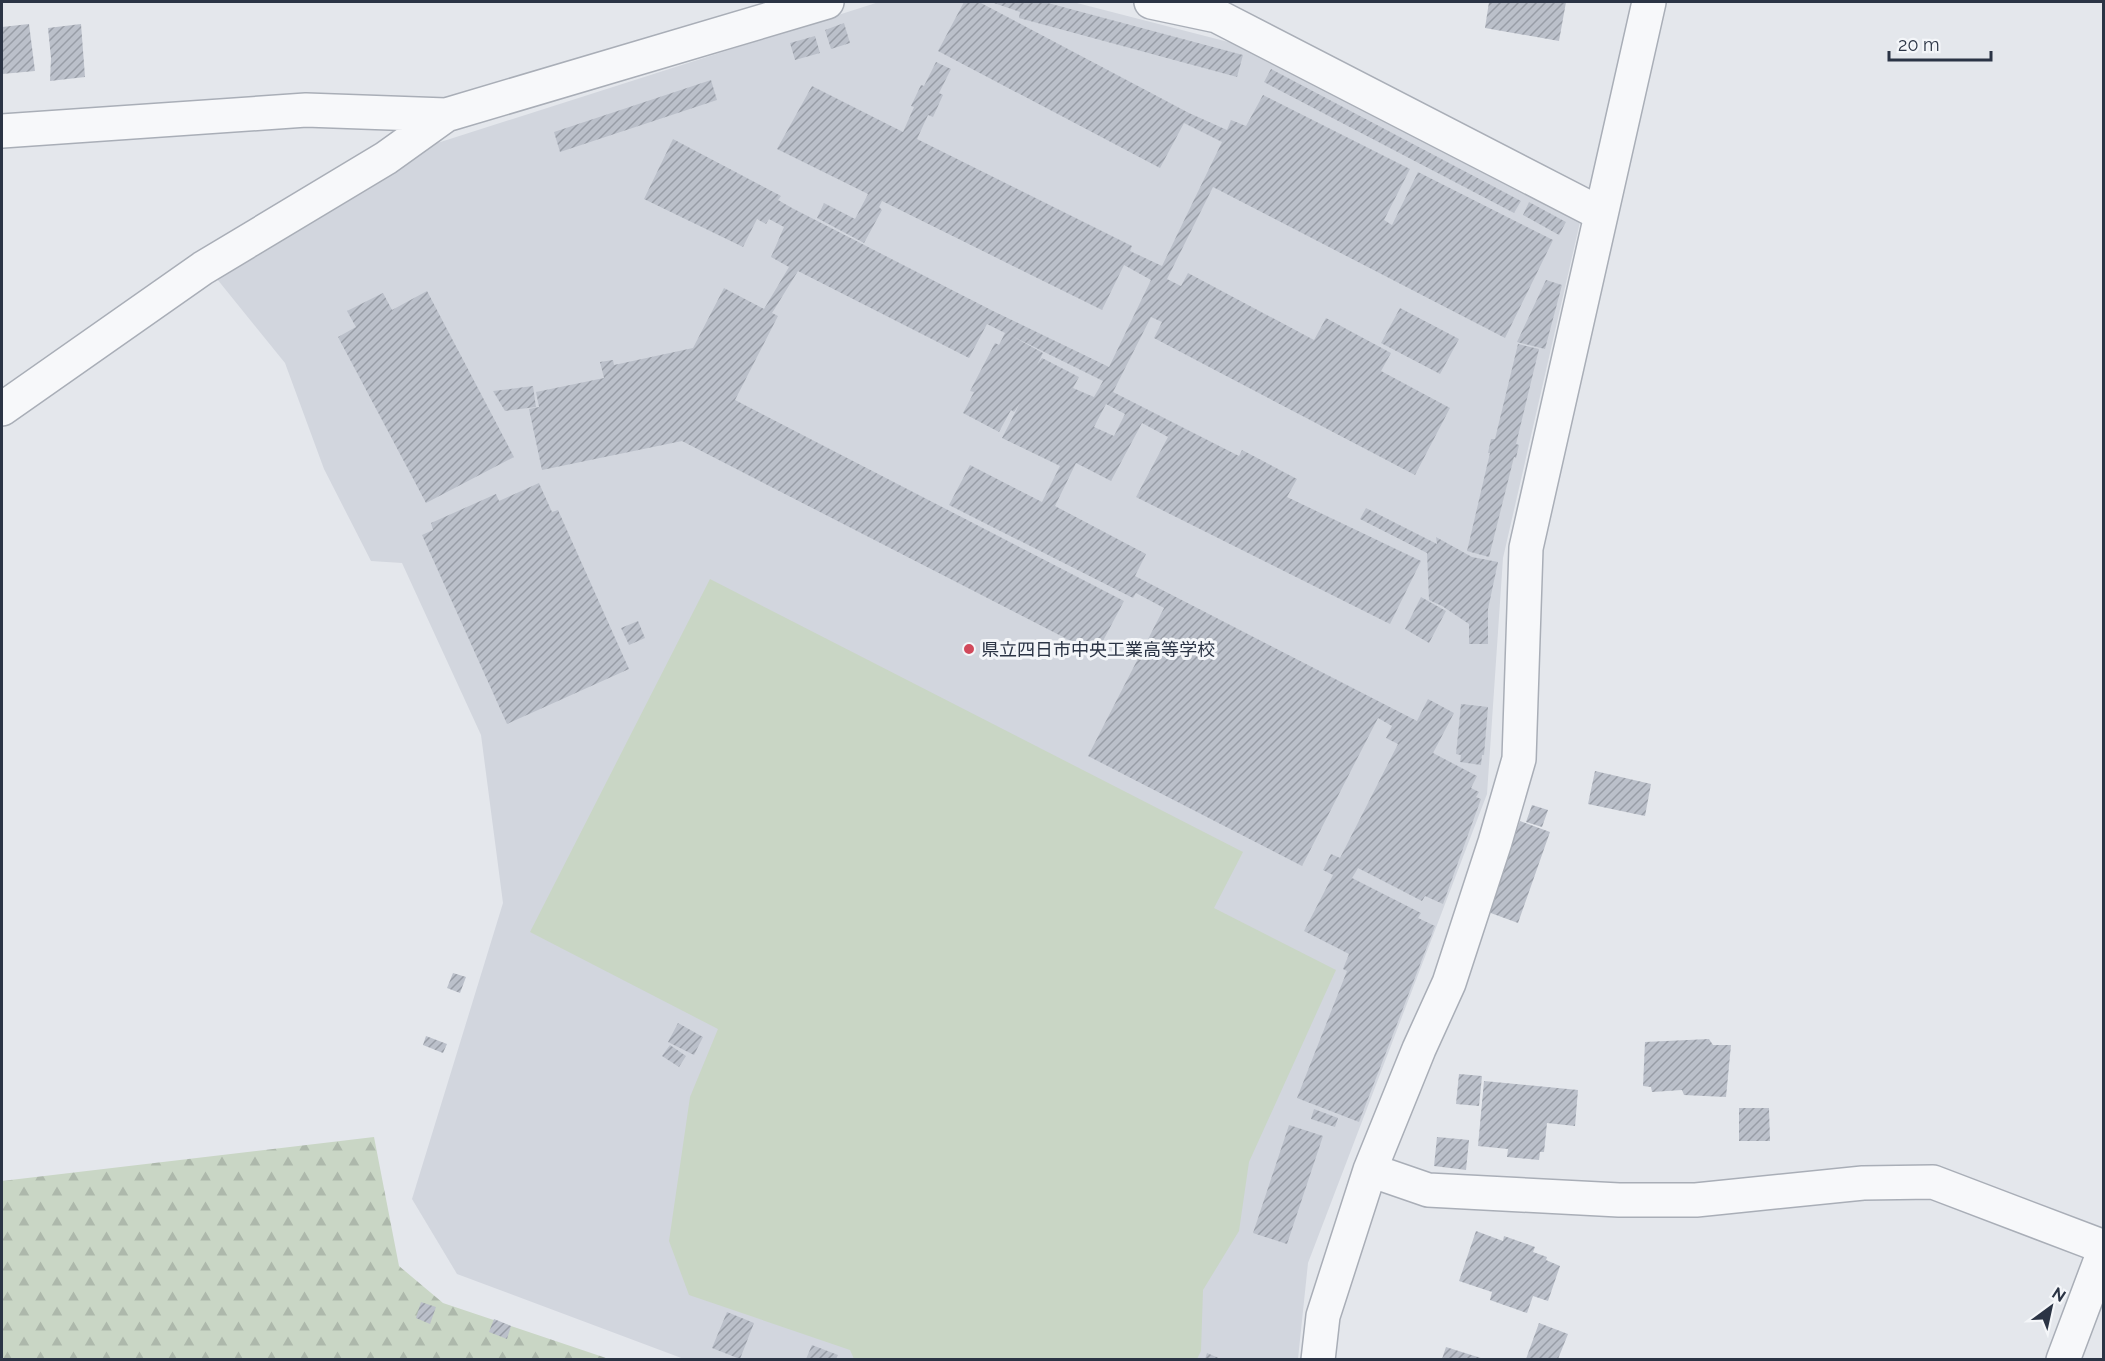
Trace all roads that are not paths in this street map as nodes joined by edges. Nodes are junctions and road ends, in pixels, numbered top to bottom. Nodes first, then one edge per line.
1 (827, 2) edge
2 (1151, 2) edge
3 (1650, 2) edge
4 (447, 116) junction
5 (2, 131) edge
6 (1601, 214) junction
7 (2, 409) edge
8 (1370, 1170) junction
9 (2103, 1249) edge
10 (1318, 1359) edge
11 (2063, 1359) edge

1 - 4 street
2 - 6 street
3 - 6 street
4 - 5 street
4 - 7 street
6 - 8 street
8 - 9 street
8 - 10 street
9 - 11 street

